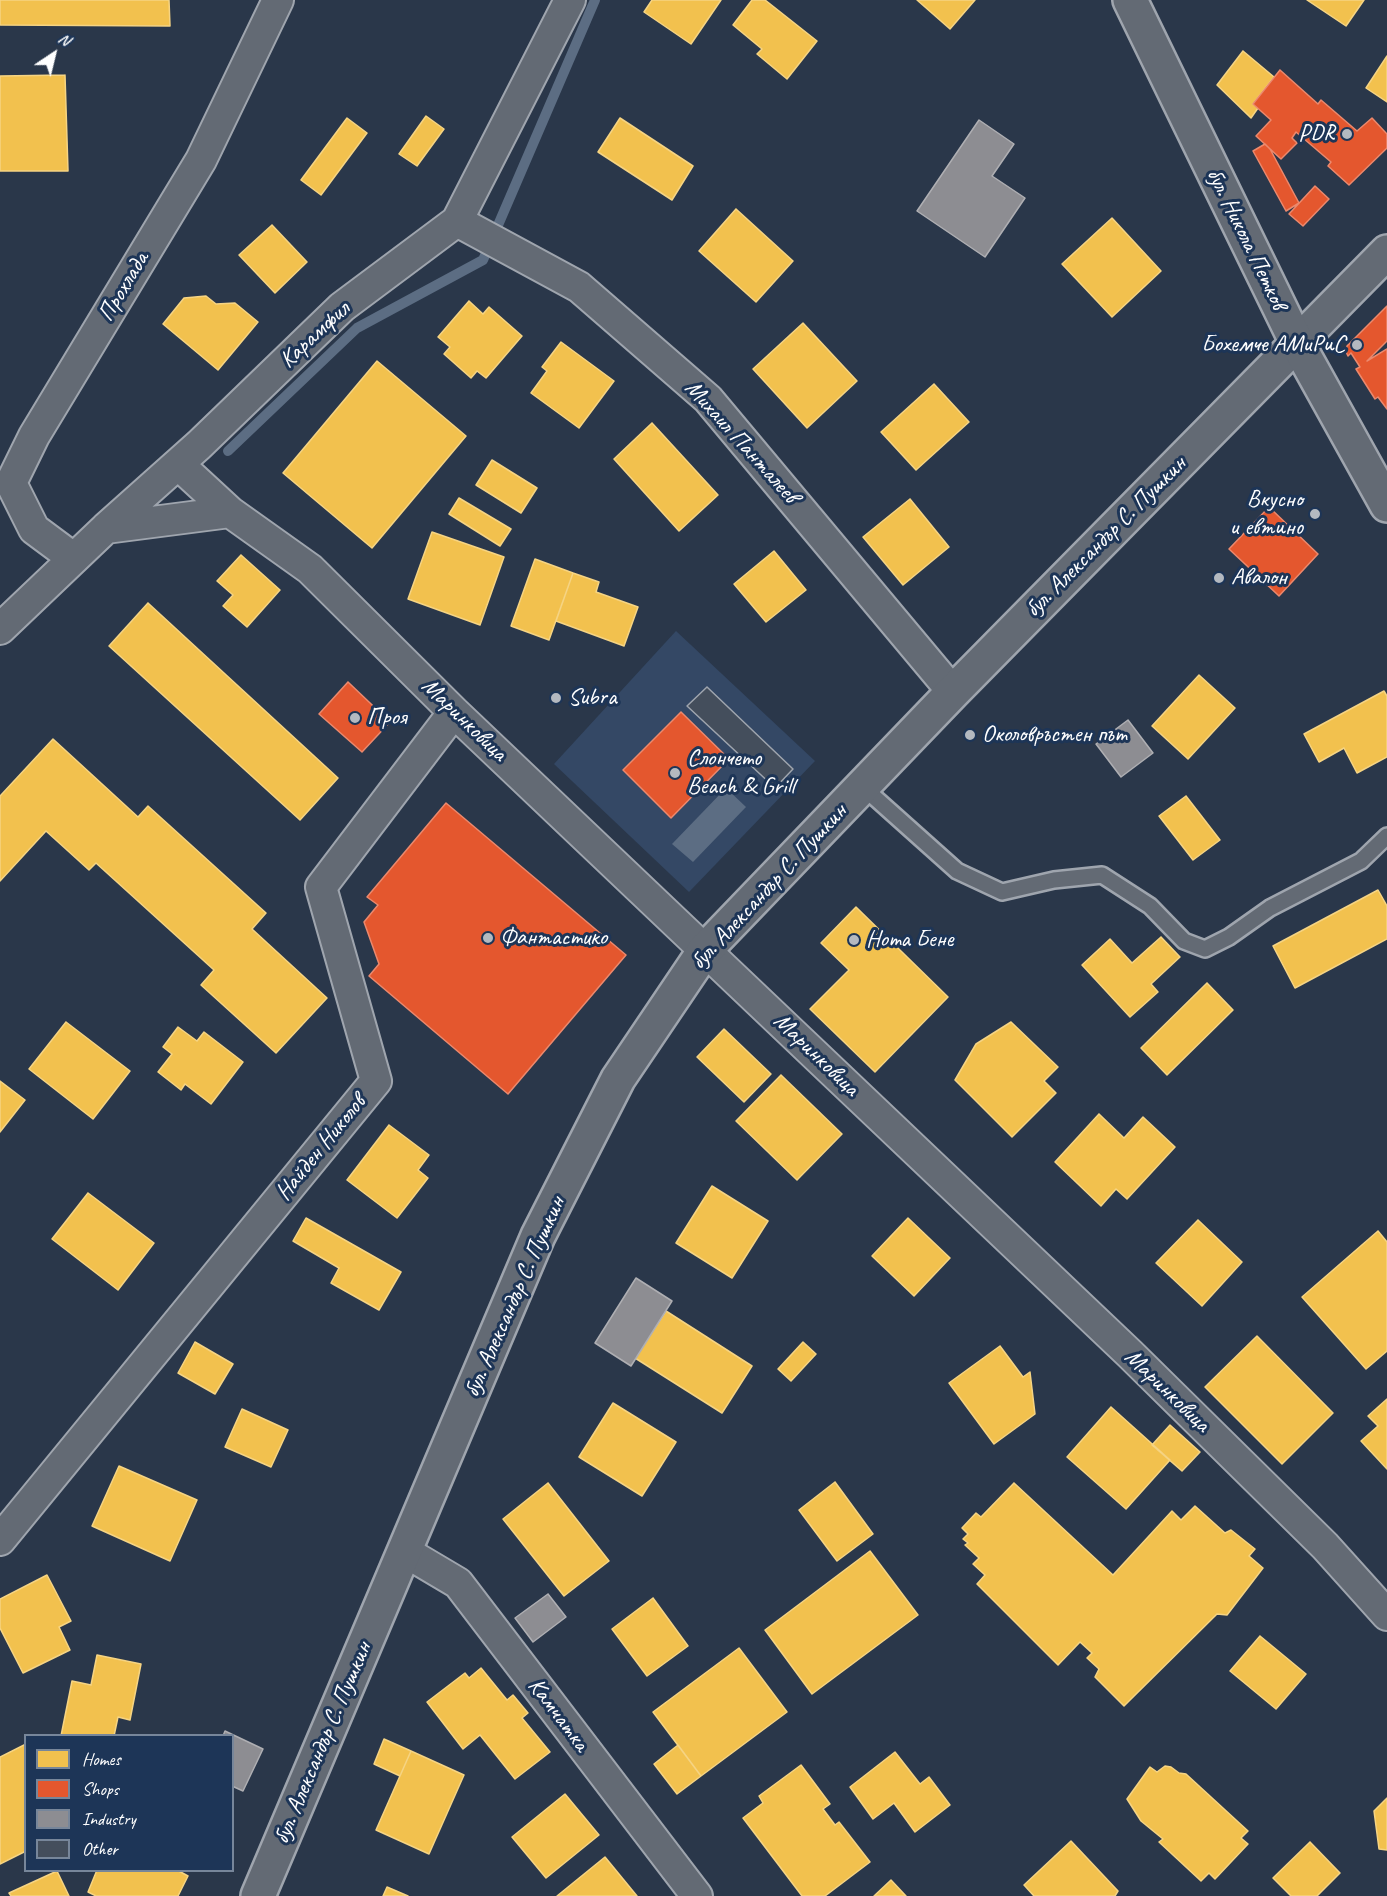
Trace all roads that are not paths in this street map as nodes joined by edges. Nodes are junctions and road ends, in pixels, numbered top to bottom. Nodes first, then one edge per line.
1 (278, 0) edge
2 (570, 0) edge
3 (1130, 0) edge
4 (457, 221) junction
5 (1387, 252) edge
6 (1297, 344) junction
7 (178, 464) junction
8 (1387, 505) edge
9 (230, 512) junction
10 (106, 528) junction
11 (73, 558) junction
12 (0, 629) edge
13 (953, 692) junction
14 (454, 712) junction
15 (863, 787) junction
16 (1387, 836) edge
17 (705, 950) junction
18 (0, 1540) edge
19 (404, 1551) junction
20 (1387, 1615) edge
21 (258, 1896) edge
22 (697, 1896) edge

1 - 11 street, Прохлада
2 - 4 street, Карамфил
3 - 6 main road, бул. Никола Петков
4 - 7 street, Карамфил
4 - 13 street, Михаил Панталеев
5 - 6 main road, бул. Александър С. Пушкин
6 - 8 main road, бул. Никола Петков
6 - 13 main road, бул. Александър С. Пушкин
7 - 9 street, Маринковица
7 - 10 street, Карамфил
9 - 10 street
9 - 14 street, Маринковица
10 - 11 street, Карамфил
11 - 12 street, Карамфил
13 - 15 main road, бул. Александър С. Пушкин
14 - 17 street, Маринковица
14 - 18 street, Найден Николов
15 - 16 lane
15 - 17 main road, бул. Александър С. Пушкин
17 - 19 main road, бул. Александър С. Пушкин
17 - 20 street, Маринковица
19 - 21 main road, бул. Александър С. Пушкин
19 - 22 street, Камчатка

